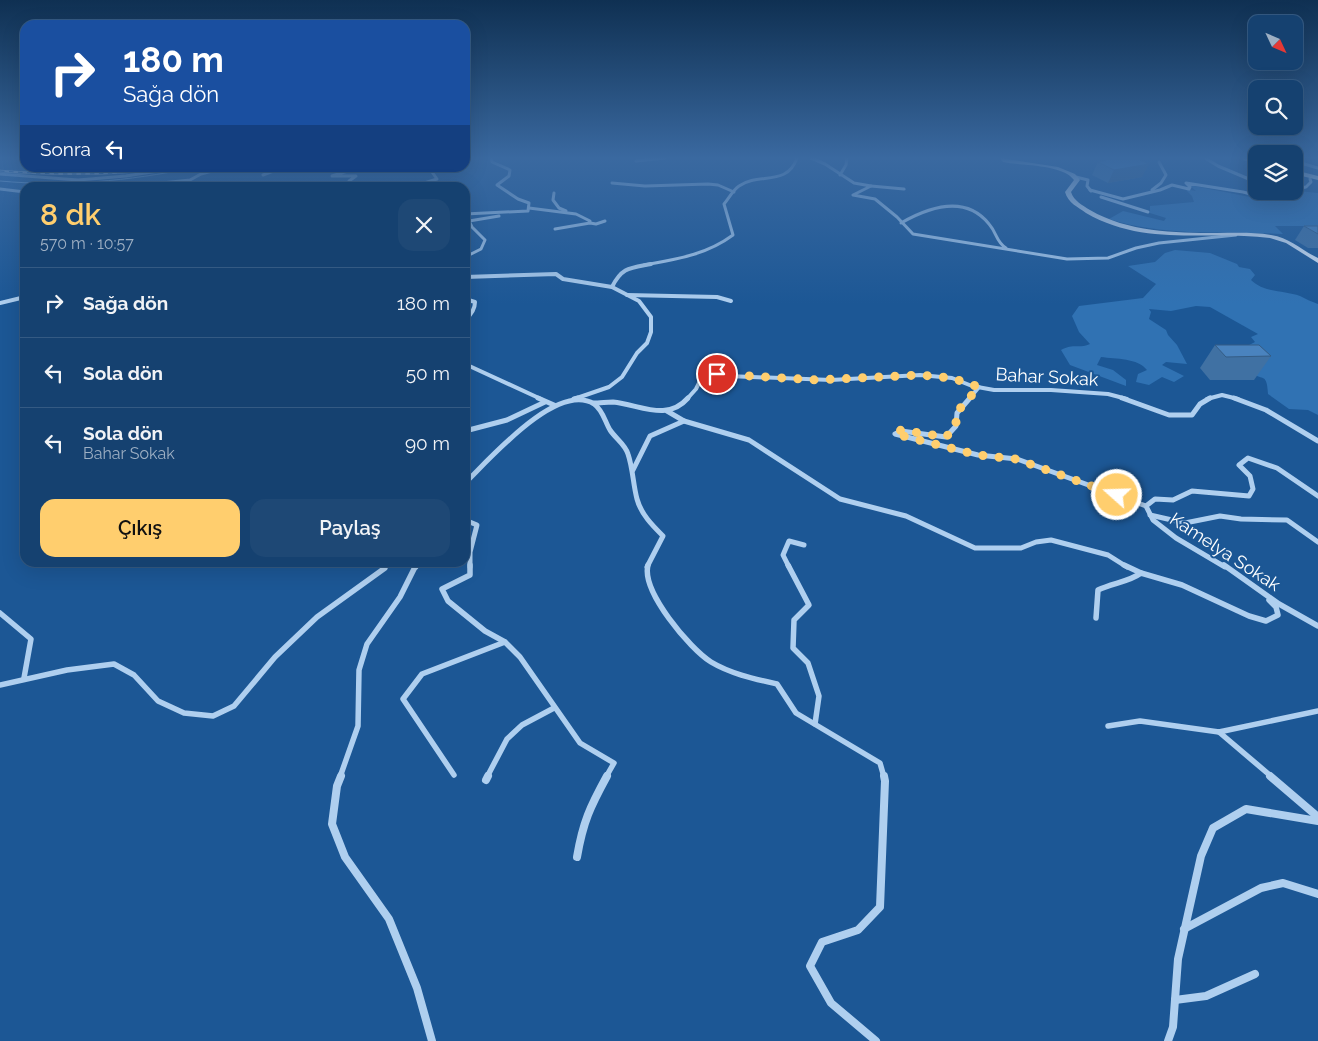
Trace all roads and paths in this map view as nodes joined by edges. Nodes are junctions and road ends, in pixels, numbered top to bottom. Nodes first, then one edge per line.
1 (558, 207) edge
2 (725, 207) edge
3 (884, 207) edge
4 (950, 207) edge
5 (964, 207) edge
6 (1080, 207) edge
7 (1128, 207) edge
8 (529, 209) junction
9 (1148, 212) dead end
10 (470, 214) edge
11 (571, 214) junction
12 (470, 221) edge
13 (605, 221) dead end
14 (901, 222) junction
15 (590, 223) junction
16 (470, 226) edge
17 (555, 229) dead end
18 (1238, 235) junction
19 (1008, 250) junction
20 (470, 254) edge
21 (1318, 261) edge
22 (470, 276) edge
23 (612, 287) junction
24 (624, 295) junction
25 (20, 298) edge
26 (470, 300) edge
27 (731, 300) dead end
28 (0, 303) edge
29 (470, 316) edge
30 (470, 366) edge
31 (979, 387) junction
32 (545, 402) junction
33 (566, 402) junction
34 (592, 403) junction
35 (554, 405) junction
36 (667, 411) junction
37 (684, 421) junction
38 (470, 430) edge
39 (1318, 441) edge
40 (633, 470) junction
41 (470, 478) edge
42 (1318, 496) edge
43 (1146, 506) junction
44 (1150, 516) junction
45 (470, 522) edge
46 (1318, 542) edge
47 (804, 545) dead end
48 (470, 552) edge
49 (470, 552) edge
50 (385, 567) edge
51 (415, 567) edge
52 (470, 567) edge
53 (470, 567) edge
54 (1141, 573) junction
55 (1262, 593) junction
56 (0, 613) edge
57 (1096, 618) dead end
58 (1318, 626) edge
59 (505, 642) junction
60 (24, 678) junction
61 (0, 685) edge
62 (554, 708) junction
63 (1318, 711) edge
64 (815, 724) junction
65 (1108, 726) dead end
66 (1219, 732) junction
67 (454, 775) dead end
68 (486, 780) dead end
69 (1318, 819) edge
70 (576, 857) dead end
71 (1318, 894) edge
72 (1184, 929) junction
73 (1254, 974) dead end
74 (1175, 1000) junction
75 (432, 1041) edge
76 (876, 1041) edge
77 (1168, 1041) edge

1 - 11 street
2 - 23 street
3 - 14 street
4 - 14 street
5 - 19 street
6 - 18 street
7 - 9 street
8 - 10 street
8 - 11 street
8 - 12 street
11 - 15 street
13 - 15 street
14 - 19 street
15 - 17 street
16 - 20 street
18 - 19 street
18 - 21 street
22 - 23 street
23 - 24 street
24 - 27 street
24 - 33 street
25 - 28 street
26 - 29 street
30 - 32 street
31 - 36 street, Bahar Sokak
31 - 39 street, Bahar Sokak
31 - 43 street
32 - 35 street
32 - 38 street
33 - 34 street
33 - 35 street
34 - 36 street
34 - 40 street
35 - 41 street
36 - 37 street
37 - 40 street
37 - 54 street
40 - 64 street
42 - 43 street, Kamelya Sokak
43 - 44 street, Kamelya Sokak
44 - 46 street
44 - 55 street, Kamelya Sokak
45 - 48 street
47 - 64 street
49 - 52 street
50 - 60 street
51 - 75 street
53 - 59 street
54 - 55 street
54 - 57 street
55 - 58 street, Kamelya Sokak
56 - 60 street
59 - 62 street
59 - 67 street
60 - 61 street
62 - 68 street
62 - 70 street
63 - 66 street
64 - 76 street
65 - 66 street
66 - 69 street
69 - 72 street
71 - 72 street
72 - 74 street
73 - 74 street
74 - 77 street

